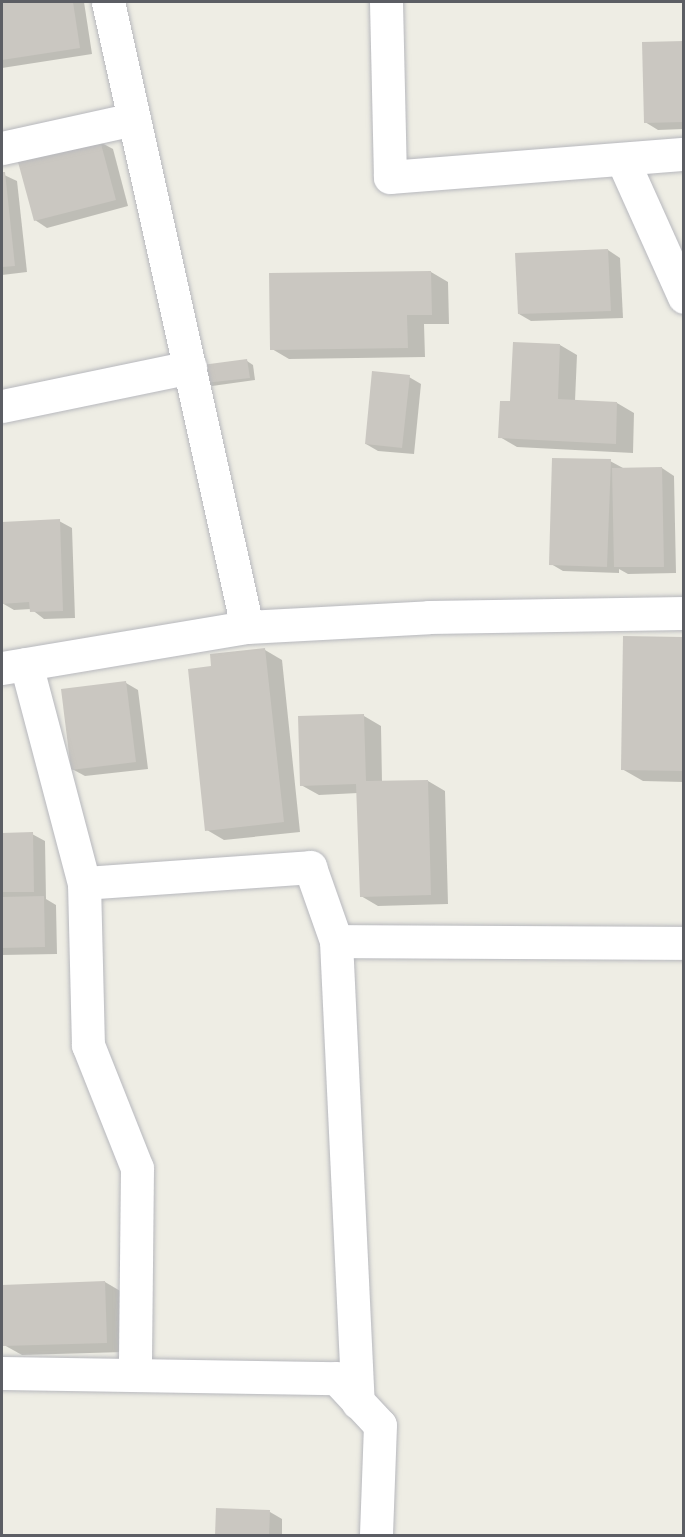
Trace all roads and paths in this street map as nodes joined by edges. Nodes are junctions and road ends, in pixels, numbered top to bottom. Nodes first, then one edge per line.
1 (386, 2) edge
2 (113, 3) edge
3 (134, 119) junction
4 (2, 148) edge
5 (684, 154) edge
6 (623, 161) junction
7 (684, 297) edge
8 (190, 367) junction
9 (2, 406) edge
10 (684, 613) edge
11 (247, 627) junction
12 (14, 666) edge
13 (84, 883) junction
14 (336, 941) junction
15 (684, 943) edge
16 (2, 1373) edge
17 (135, 1375) junction
18 (358, 1401) junction
19 (376, 1536) edge

1 - 6 street
2 - 3 street
3 - 4 street
3 - 8 street
5 - 6 street
6 - 7 street
8 - 9 street
8 - 11 street
10 - 11 street
11 - 12 street
12 - 13 street
13 - 14 street
13 - 17 street
14 - 15 street
14 - 18 street
16 - 17 street
17 - 18 street
18 - 19 street

